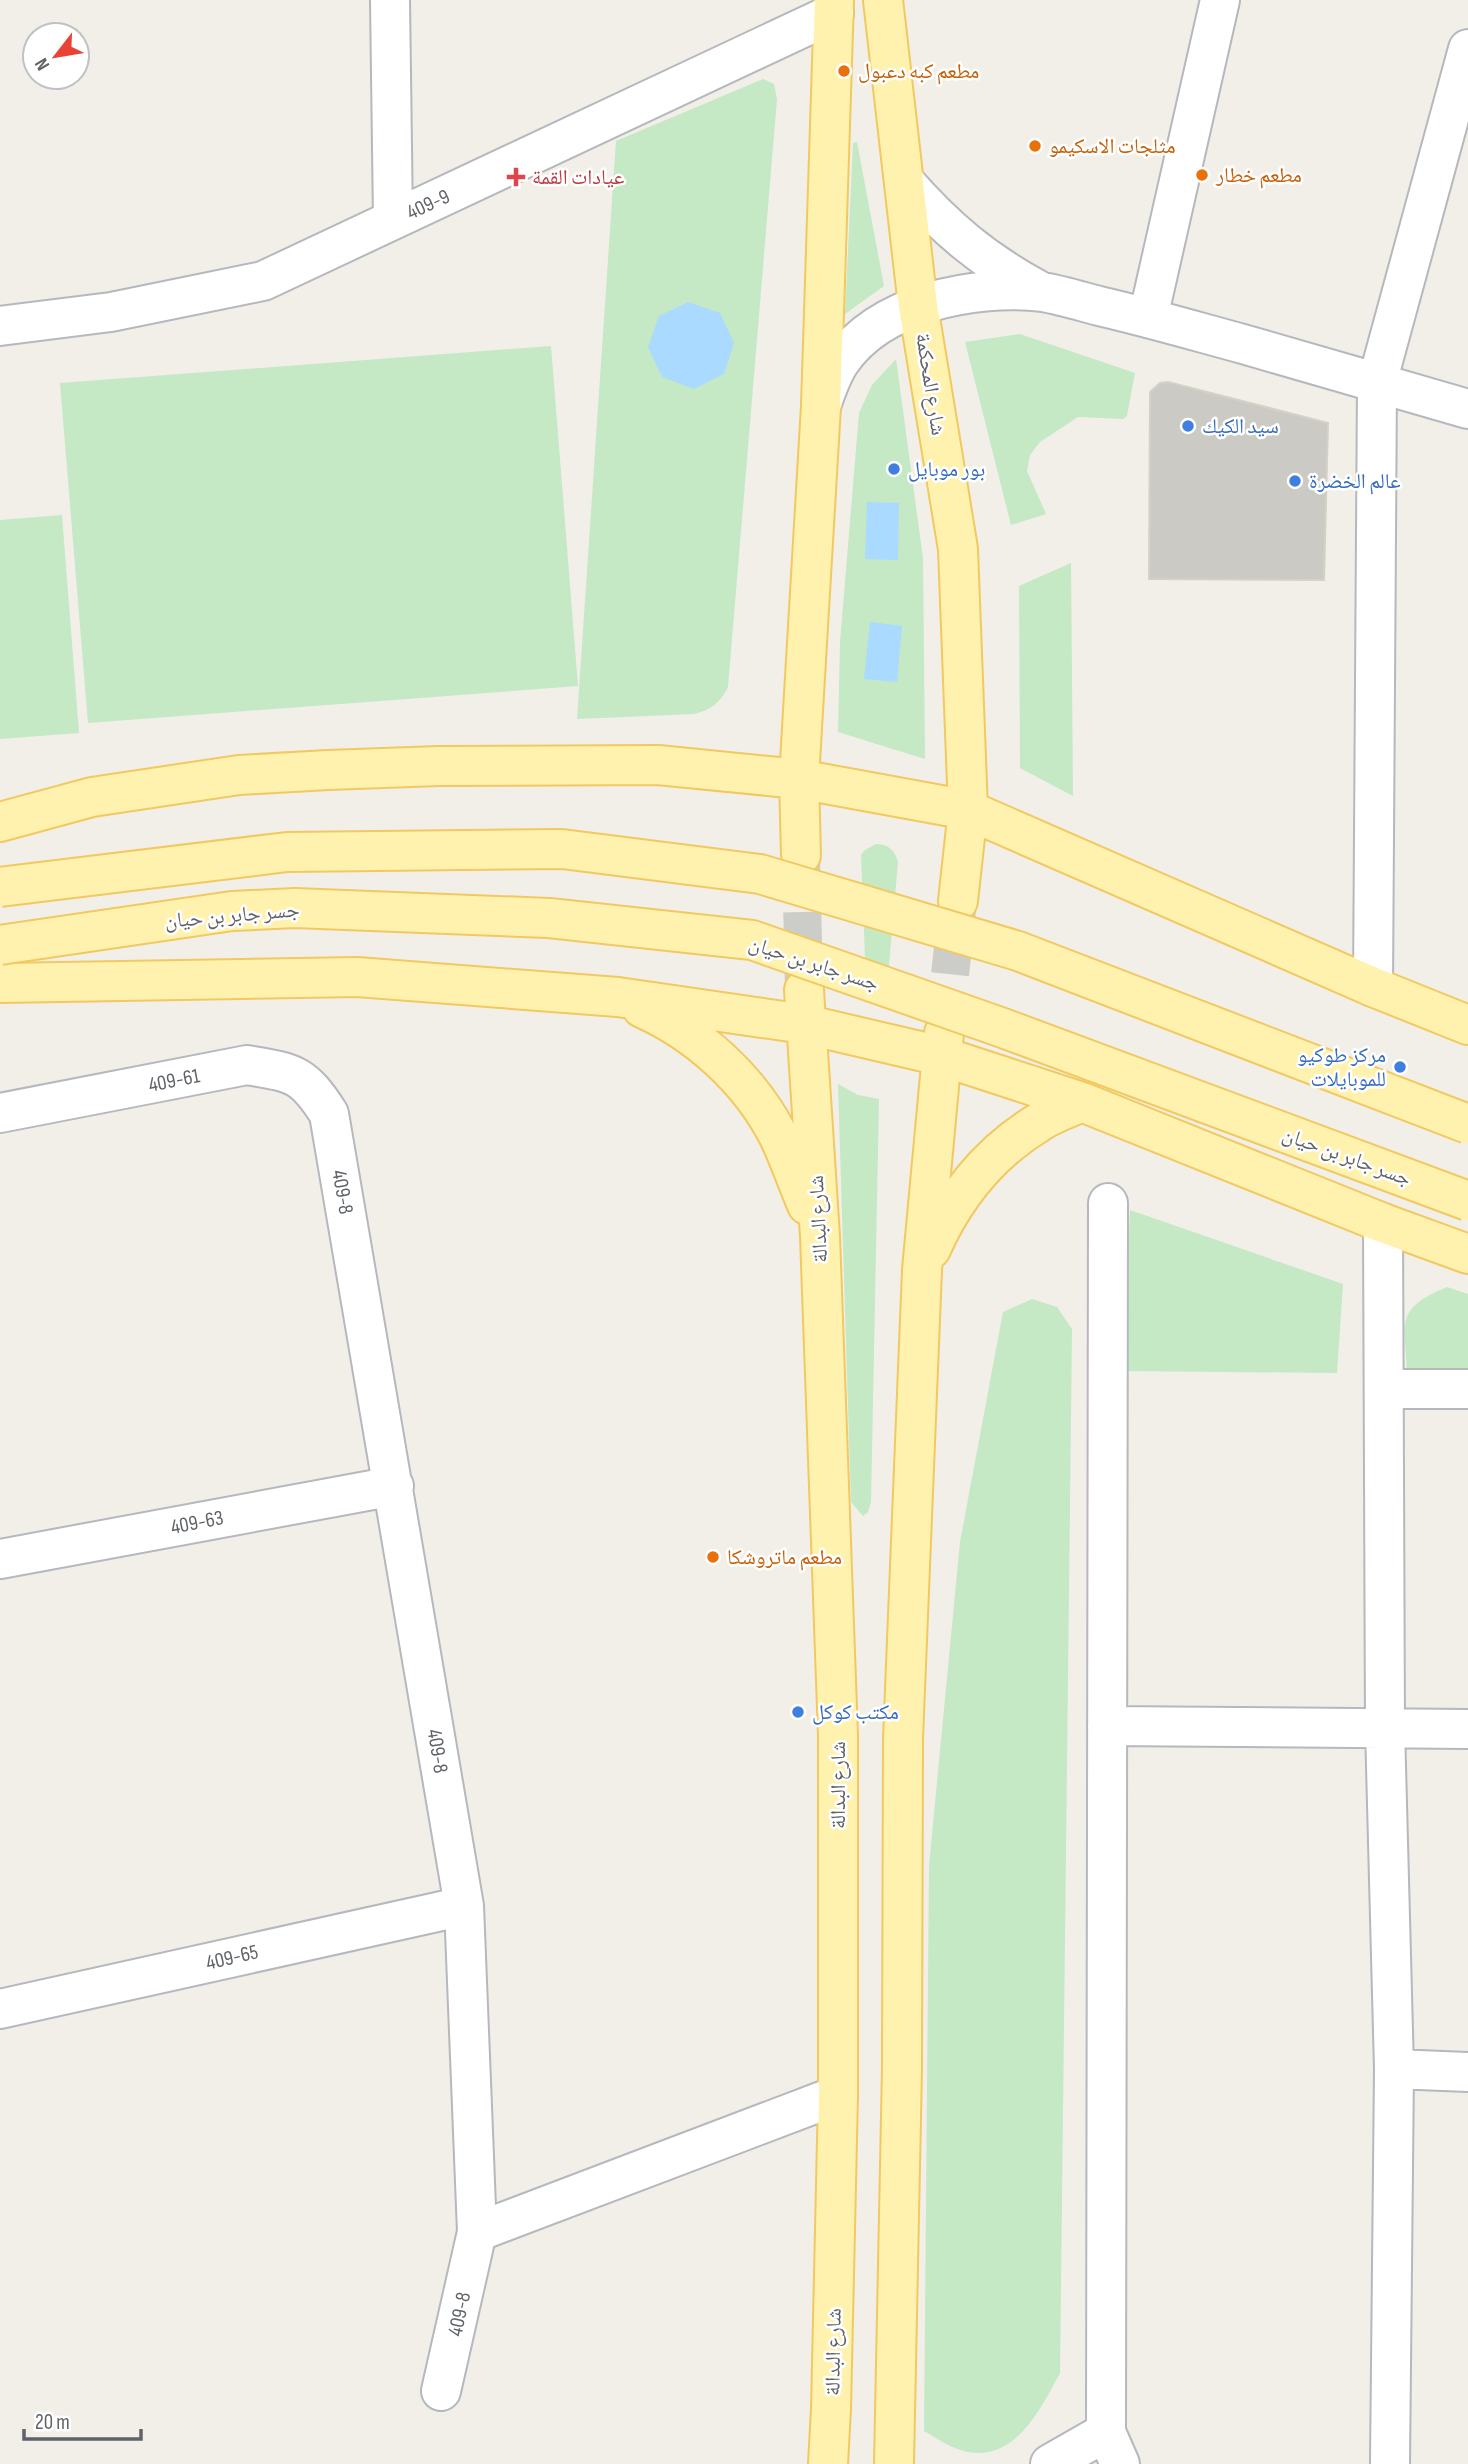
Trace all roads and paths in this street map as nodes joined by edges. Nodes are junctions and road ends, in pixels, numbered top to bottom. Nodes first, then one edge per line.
1 (390, 0) edge
2 (883, 0) edge
3 (1220, 0) edge
4 (834, 7) edge
5 (1468, 49) edge
6 (904, 181) junction
7 (393, 220) junction
8 (1043, 292) junction
9 (918, 306) junction
10 (1148, 317) junction
11 (0, 327) edge
12 (1377, 383) junction
13 (821, 406) junction
14 (1468, 409) edge
15 (799, 779) junction
16 (968, 810) junction
17 (0, 822) edge
18 (801, 855) tunnel mouth
19 (0, 887) edge
20 (958, 901) tunnel mouth
21 (0, 945) edge
22 (0, 983) edge
23 (1373, 987) junction
24 (618, 997) junction
25 (804, 1007) junction
26 (1468, 1025) edge
27 (942, 1043) junction
28 (1082, 1102) junction
29 (0, 1113) edge
30 (329, 1114) joint
31 (1468, 1124) edge
32 (1468, 1201) edge
33 (1108, 1203) dead end
34 (1383, 1223) junction
35 (820, 1236) junction
36 (1468, 1254) edge
37 (922, 1270) junction
38 (1384, 1389) junction
39 (1468, 1390) edge
40 (394, 1486) junction
41 (0, 1559) edge
42 (1107, 1726) junction
43 (1385, 1728) junction
44 (1468, 1729) edge
45 (464, 1906) junction
46 (0, 2009) edge
47 (1394, 2069) junction
48 (1468, 2072) edge
49 (838, 2095) junction
50 (477, 2232) junction
51 (442, 2391) dead end
52 (1113, 2448) edge
53 (900, 2459) edge
54 (828, 2464) edge
55 (1050, 2464) edge
56 (1078, 2464) edge
57 (1390, 2464) edge

1 - 7 street
2 - 6 main road, شارع المحكمة
3 - 10 street
4 - 7 street, 409-9
4 - 13 main road
5 - 12 street
6 - 8 street
6 - 9 main road, شارع المحكمة
7 - 11 street, 409-9
8 - 9 street
8 - 10 street
9 - 13 street
9 - 16 main road, شارع المحكمة
10 - 12 street
12 - 14 street
12 - 23 street
13 - 15 main road
15 - 16 main road
15 - 17 main road
15 - 18 main road
16 - 20 main road, شارع المحكمة
16 - 23 main road
19 - 31 main road, bridge
21 - 32 main road, جسر جابر بن حيان, bridge
22 - 24 main road
23 - 26 main road
24 - 25 main road
24 - 35 main road
25 - 27 main road
25 - 35 main road, شارع البدالة
27 - 28 main road
27 - 37 main road
28 - 34 main road
28 - 37 main road
29 - 30 street, 409-61
30 - 40 street, 409-8
33 - 42 street
34 - 36 main road
34 - 38 street
35 - 49 main road, شارع البدالة
37 - 53 main road
38 - 39 street
38 - 43 street
40 - 41 street, 409-63
40 - 45 street, 409-8
42 - 43 street
42 - 52 street
43 - 44 street
43 - 47 street
45 - 46 street, 409-65
45 - 50 street, 409-8
47 - 48 street
47 - 57 street
49 - 50 street
49 - 54 main road, شارع البدالة
50 - 51 street, 409-8
52 - 55 street
52 - 56 street

